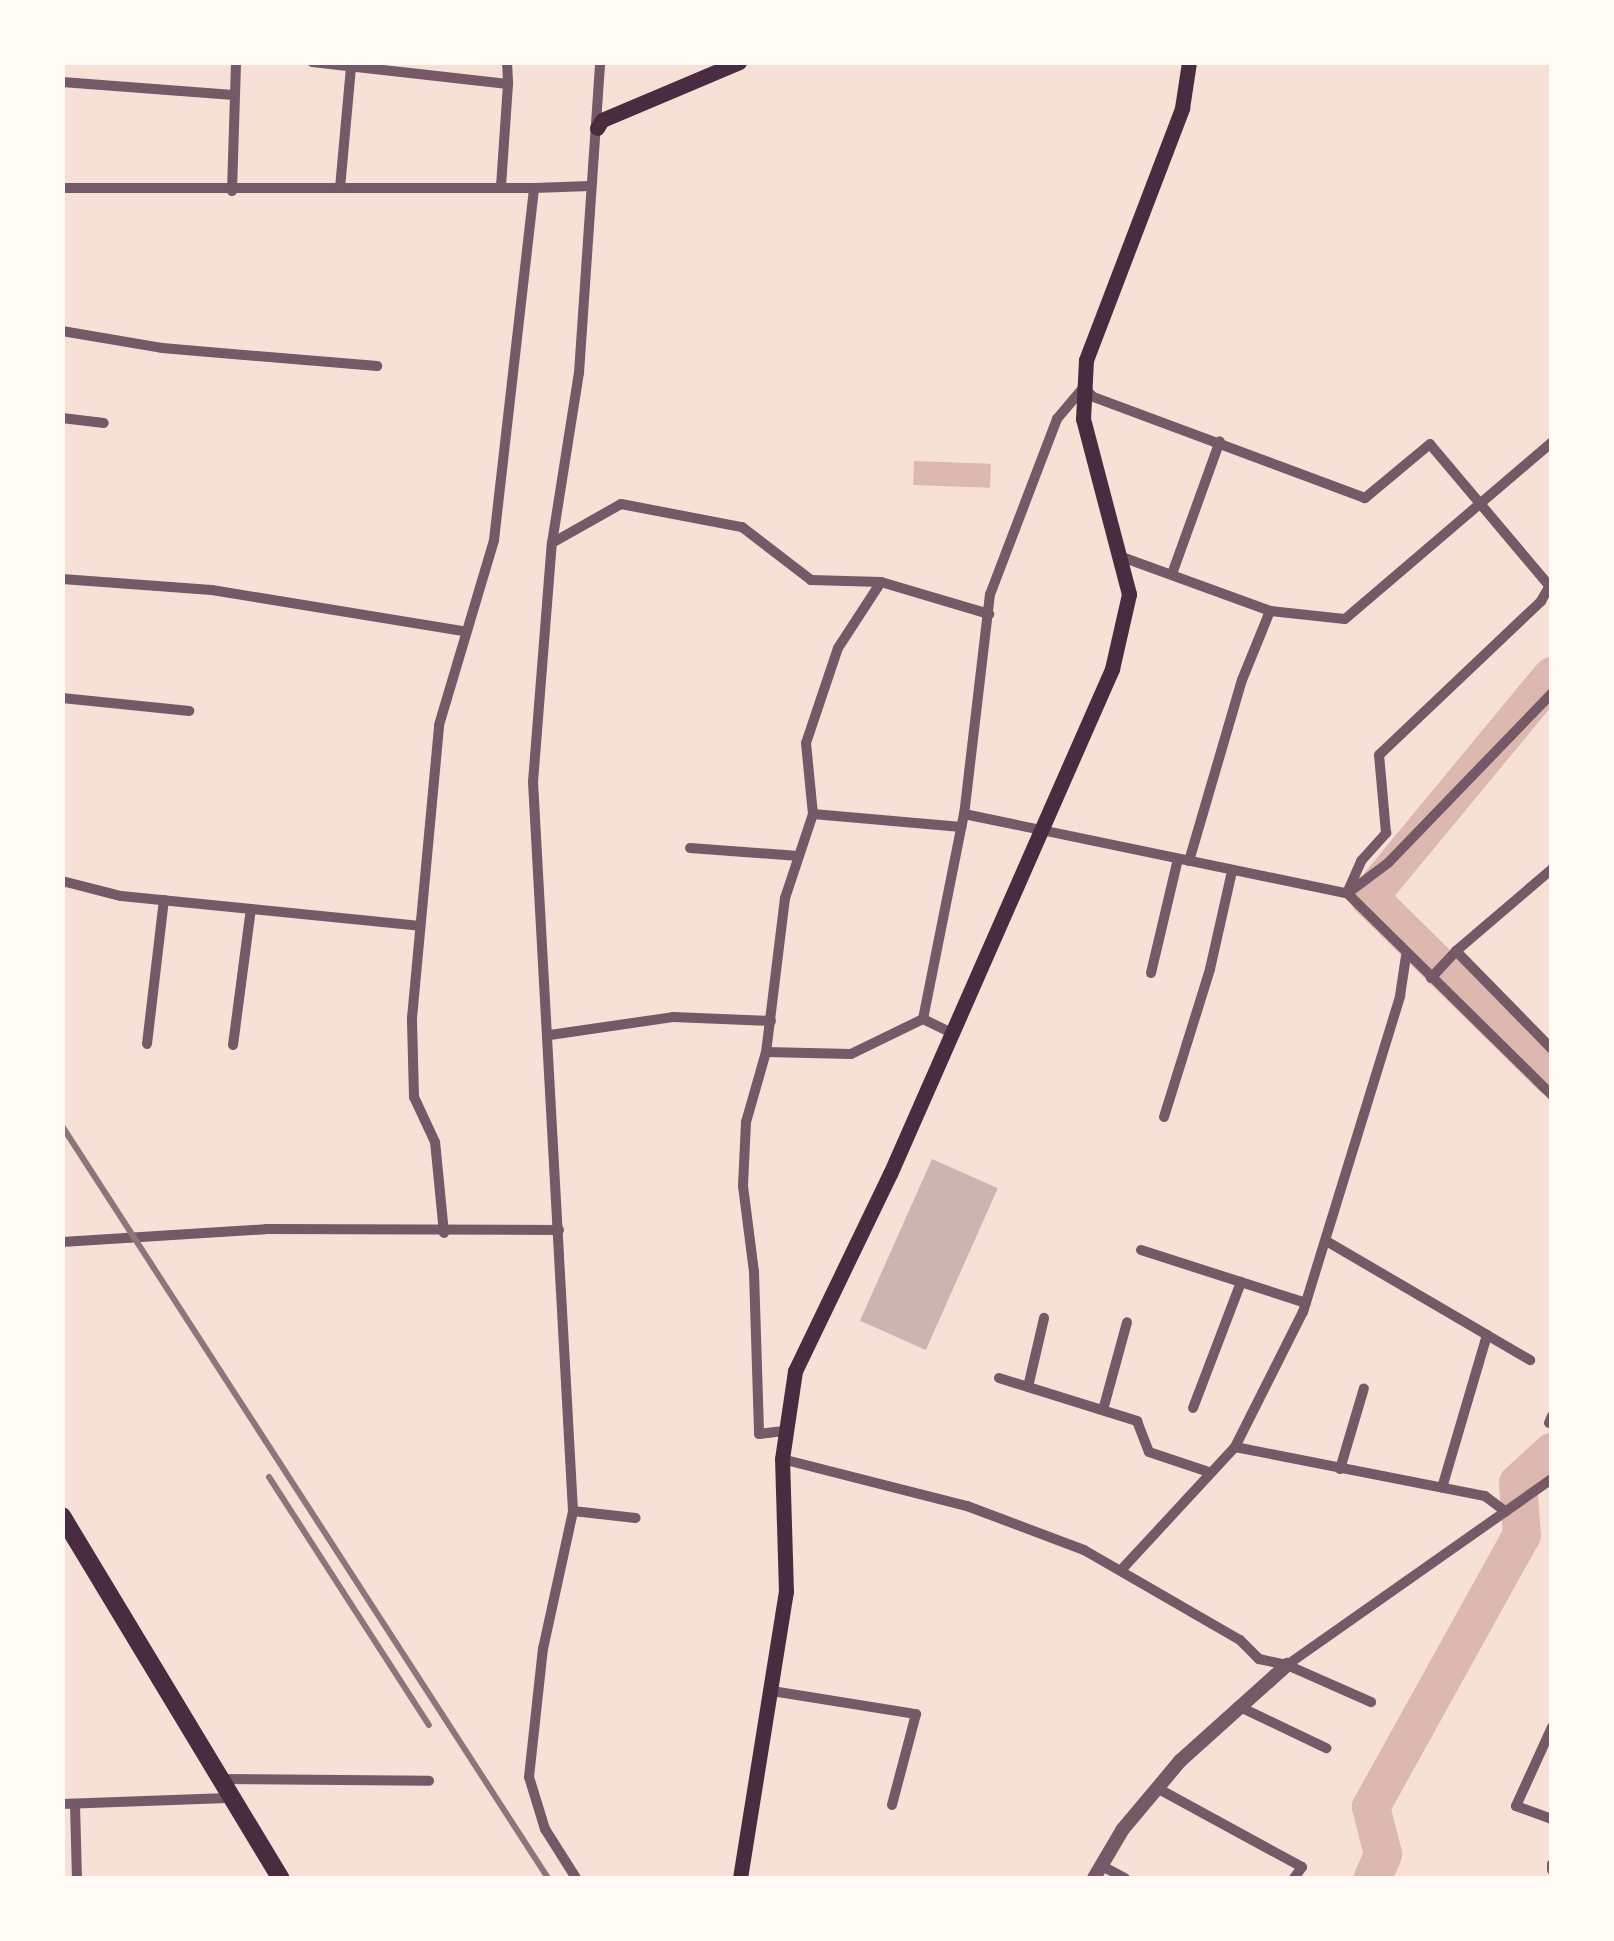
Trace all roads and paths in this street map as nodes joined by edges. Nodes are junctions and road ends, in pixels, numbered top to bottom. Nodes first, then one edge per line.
1 (236, 62) edge
2 (312, 62) edge
3 (507, 62) edge
4 (600, 62) edge
5 (1189, 62) edge
6 (731, 64) edge
7 (351, 66) junction
8 (62, 82) edge
9 (508, 84) junction
10 (234, 95) junction
11 (597, 128) junction
12 (590, 186) junction
13 (501, 187) junction
14 (62, 188) edge
15 (340, 188) junction
16 (534, 188) junction
17 (232, 190) junction
18 (62, 331) edge
19 (377, 366) dead end
20 (1084, 387) junction
21 (62, 418) edge
22 (104, 423) dead end
23 (1220, 441) junction
24 (1552, 442) edge
25 (1484, 504) junction
26 (552, 543) junction
27 (1122, 557) junction
28 (1172, 574) junction
29 (62, 579) edge
30 (880, 582) junction
31 (1551, 586) edge
32 (1270, 611) junction
33 (989, 614) junction
34 (462, 631) junction
35 (1552, 693) edge
36 (62, 698) edge
37 (189, 711) dead end
38 (814, 814) junction
39 (964, 814) junction
40 (961, 827) junction
41 (1039, 827) junction
42 (690, 848) dead end
43 (799, 856) junction
44 (1184, 860) junction
45 (1552, 869) edge
46 (1232, 871) junction
47 (62, 881) edge
48 (1347, 894) junction
49 (164, 900) junction
50 (250, 909) junction
51 (420, 926) junction
52 (1456, 951) junction
53 (1406, 956) junction
54 (1152, 973) dead end
55 (1432, 978) junction
56 (923, 1019) junction
57 (771, 1021) junction
58 (952, 1033) junction
59 (550, 1035) junction
60 (148, 1044) dead end
61 (234, 1045) dead end
62 (1552, 1049) edge
63 (766, 1052) junction
64 (1550, 1090) edge
65 (1164, 1116) dead end
66 (559, 1230) junction
67 (444, 1233) junction
68 (62, 1242) edge
69 (1328, 1242) junction
70 (1141, 1250) dead end
71 (1240, 1282) junction
72 (1306, 1303) junction
73 (1044, 1318) dead end
74 (1127, 1322) dead end
75 (1488, 1336) junction
76 (1530, 1360) dead end
77 (999, 1378) dead end
78 (1028, 1387) junction
79 (1364, 1388) dead end
80 (1193, 1408) dead end
81 (1103, 1410) junction
82 (784, 1431) junction
83 (1235, 1447) junction
84 (782, 1459) junction
85 (1340, 1469) junction
86 (1209, 1472) junction
87 (1552, 1479) edge
88 (1442, 1488) junction
89 (573, 1511) junction
90 (1506, 1512) junction
91 (62, 1516) edge
92 (636, 1518) dead end
93 (1124, 1568) junction
94 (1288, 1665) junction
95 (772, 1691) junction
96 (1371, 1702) dead end
97 (1238, 1706) junction
98 (1552, 1727) edge
99 (1326, 1748) dead end
100 (217, 1778) junction
101 (429, 1781) dead end
102 (1157, 1788) junction
103 (228, 1798) junction
104 (62, 1804) edge
105 (75, 1804) junction
106 (892, 1805) dead end
107 (1552, 1819) edge
108 (1098, 1872) edge
109 (77, 1878) edge
110 (280, 1878) edge
111 (576, 1878) edge
112 (740, 1878) edge
113 (1125, 1878) edge
114 (1294, 1878) edge

1 - 10 street
2 - 7 street
3 - 9 street
4 - 11 street
5 - 20 main road
6 - 11 main road
7 - 9 street
7 - 15 street
8 - 10 street
9 - 13 street
10 - 17 street
11 - 12 street
12 - 16 street
12 - 26 street
13 - 15 street
13 - 16 street
14 - 17 street
15 - 17 street
16 - 34 street
18 - 19 street
20 - 23 street
20 - 27 main road
20 - 33 street
21 - 22 street
23 - 25 street
23 - 28 street
24 - 25 street
25 - 31 street
25 - 32 street
26 - 30 street
26 - 59 street
27 - 28 street
27 - 41 main road
28 - 32 street
29 - 34 street
30 - 33 street
30 - 38 street
31 - 48 street
32 - 44 street
33 - 39 street
34 - 51 street
35 - 48 street
36 - 37 street
38 - 40 street
38 - 43 street
39 - 40 street
39 - 41 street
40 - 56 street
41 - 44 street
41 - 58 main road
42 - 43 street
43 - 57 street
44 - 46 street
44 - 54 street
45 - 52 street
46 - 48 street
46 - 65 street
47 - 49 street
48 - 53 street
49 - 50 street
49 - 60 street
50 - 51 street
50 - 61 street
51 - 67 street
52 - 55 street
52 - 62 street
53 - 55 street
53 - 69 street
55 - 64 street
56 - 58 street
56 - 63 street
57 - 59 street
57 - 63 street
58 - 82 main road
59 - 66 street
63 - 82 street
66 - 67 street
66 - 89 street
67 - 68 street
69 - 72 street
69 - 75 street
70 - 71 street
71 - 72 street
71 - 80 street
72 - 83 street
73 - 78 street
74 - 81 street
75 - 76 street
75 - 88 street
77 - 78 street
78 - 81 street
79 - 85 street
81 - 86 street
82 - 84 main road
83 - 85 street
83 - 86 street
84 - 93 street
84 - 95 main road
85 - 88 street
86 - 93 street
87 - 90 street
88 - 90 street
89 - 92 street
89 - 111 street
90 - 94 street
91 - 100 main road
93 - 94 street
94 - 96 street
94 - 97 street
95 - 106 street
95 - 112 main road
97 - 99 street
97 - 102 street
98 - 107 street
100 - 101 street
100 - 103 main road
102 - 108 street
102 - 114 street
103 - 105 street
103 - 110 main road
104 - 105 street
105 - 109 street
108 - 113 street

